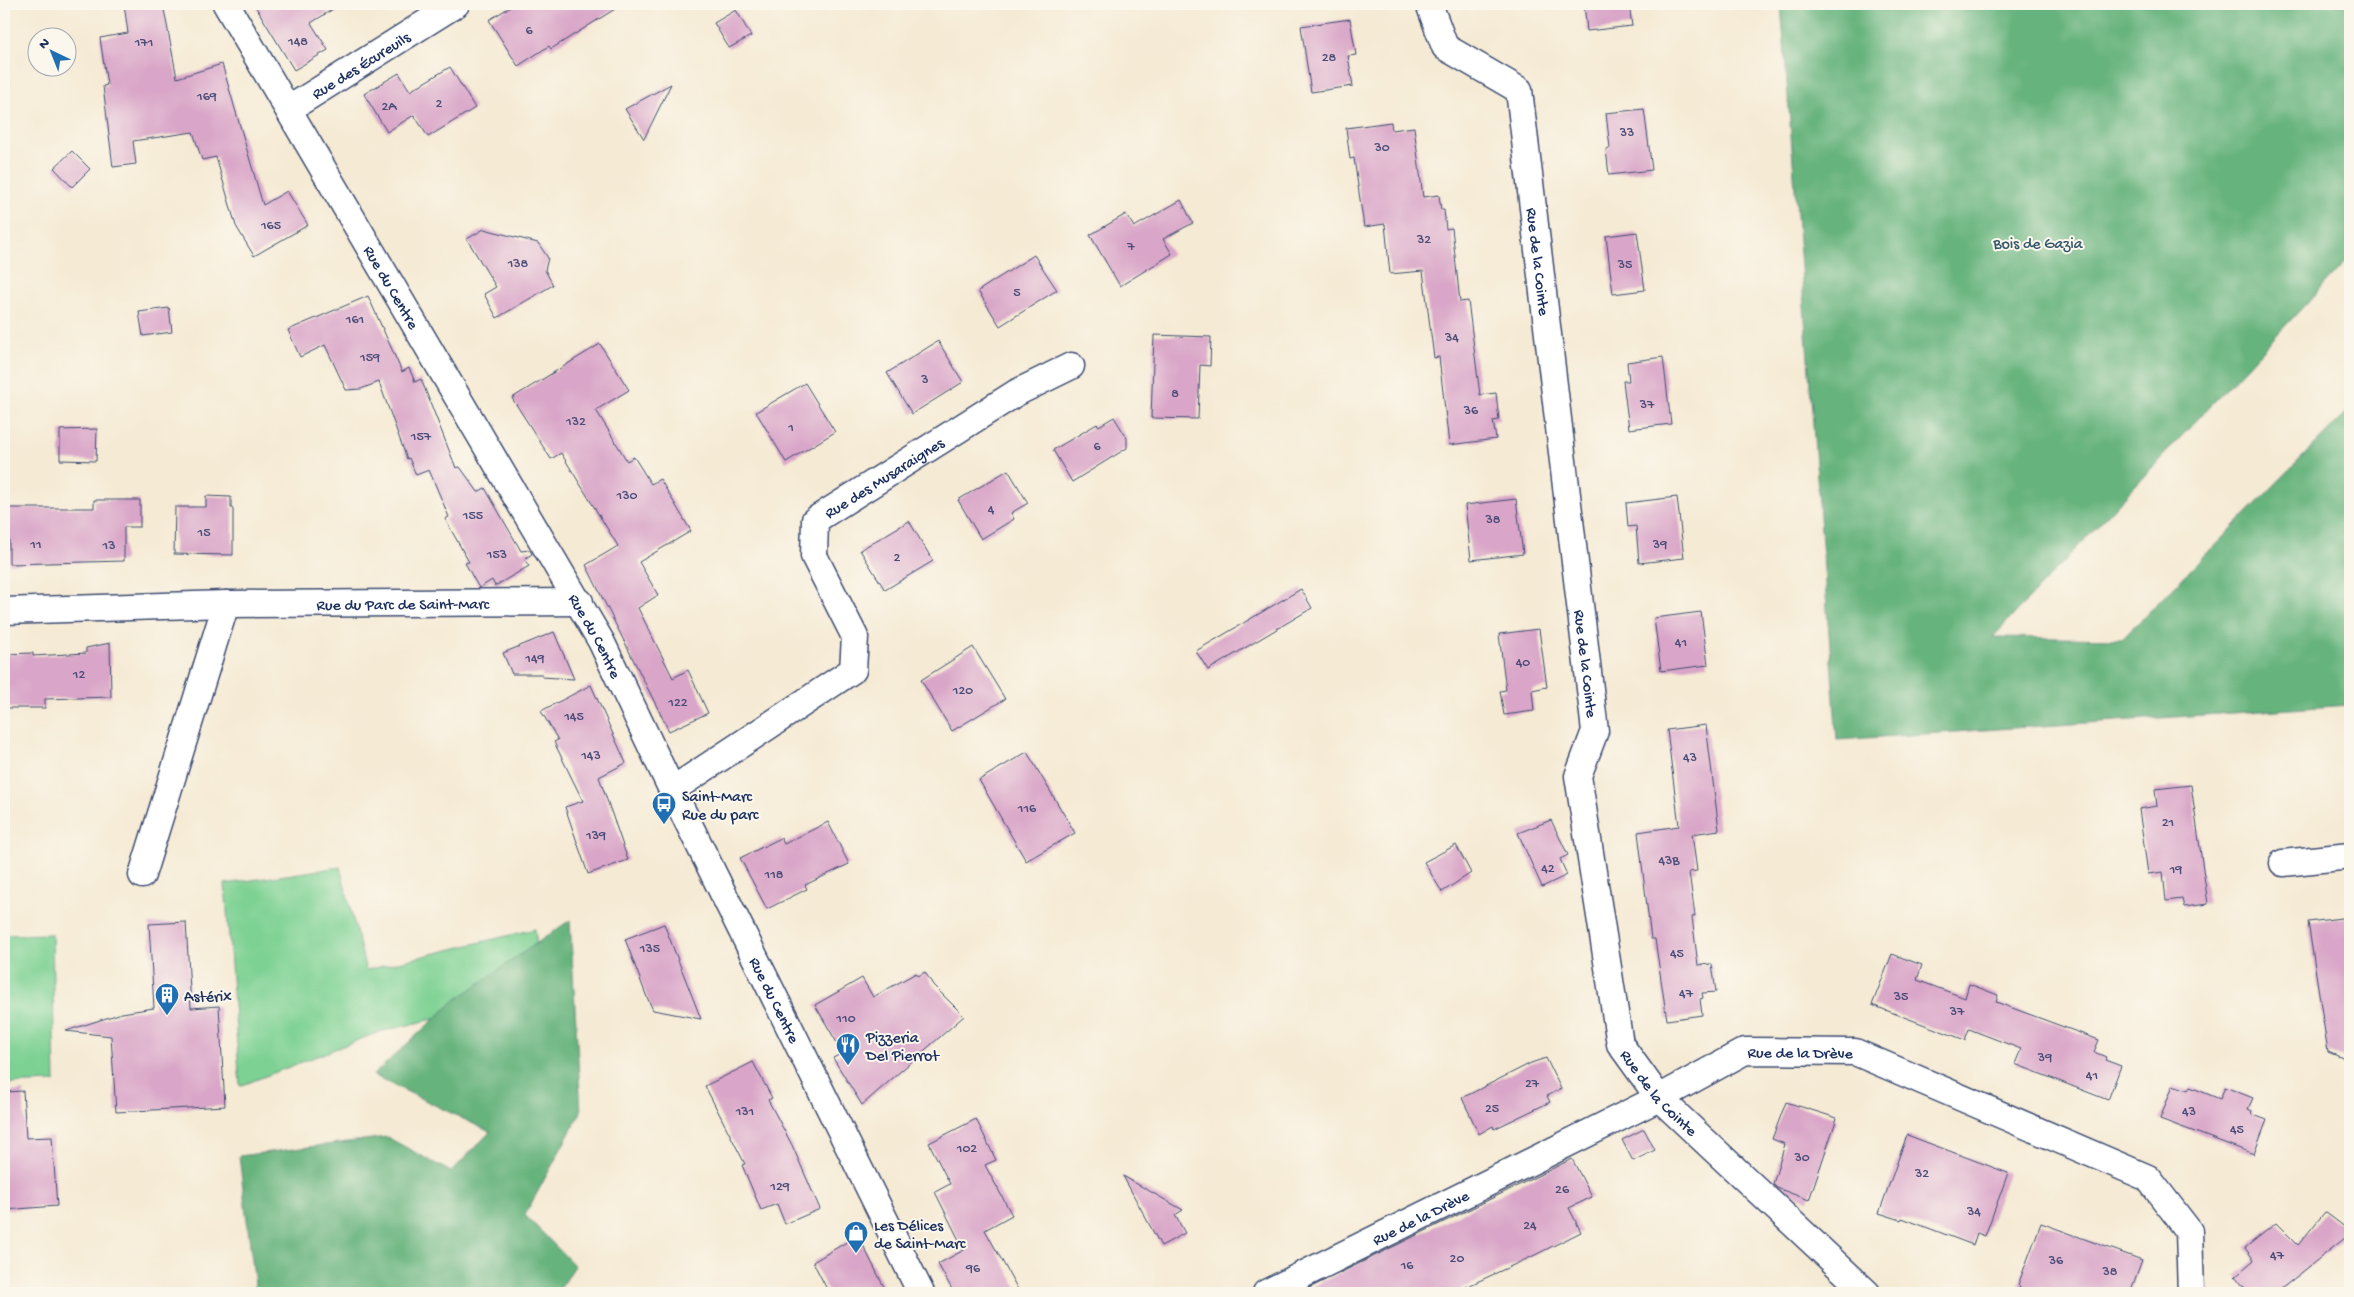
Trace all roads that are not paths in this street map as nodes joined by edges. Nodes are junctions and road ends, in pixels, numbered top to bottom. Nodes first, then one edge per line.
1 (226, 4) edge
2 (456, 4) edge
3 (1429, 4) edge
4 (289, 108) junction
5 (1070, 366) dead end
6 (580, 602) junction
7 (226, 604) junction
8 (4, 611) edge
9 (672, 790) junction
10 (2350, 856) edge
11 (2283, 863) dead end
12 (142, 875) dead end
13 (1659, 1098) junction
14 (921, 1293) edge
15 (1266, 1293) edge
16 (1867, 1293) edge
17 (2191, 1293) edge

1 - 4 street, Rue du Centre
2 - 4 street, Rue des Écureuils
3 - 13 street, Rue de la Cointe
4 - 6 street, Rue du Centre
5 - 9 street, Rue des Musaraignes
6 - 7 street, Rue du Parc de Saint-Marc
6 - 9 street, Rue du Centre
7 - 8 street, Rue du Parc de Saint-Marc
7 - 12 street
9 - 14 street, Rue du Centre
10 - 11 street
13 - 15 street, Rue de la Drève
13 - 16 street, Rue de la Cointe
13 - 17 street, Rue de la Drève

